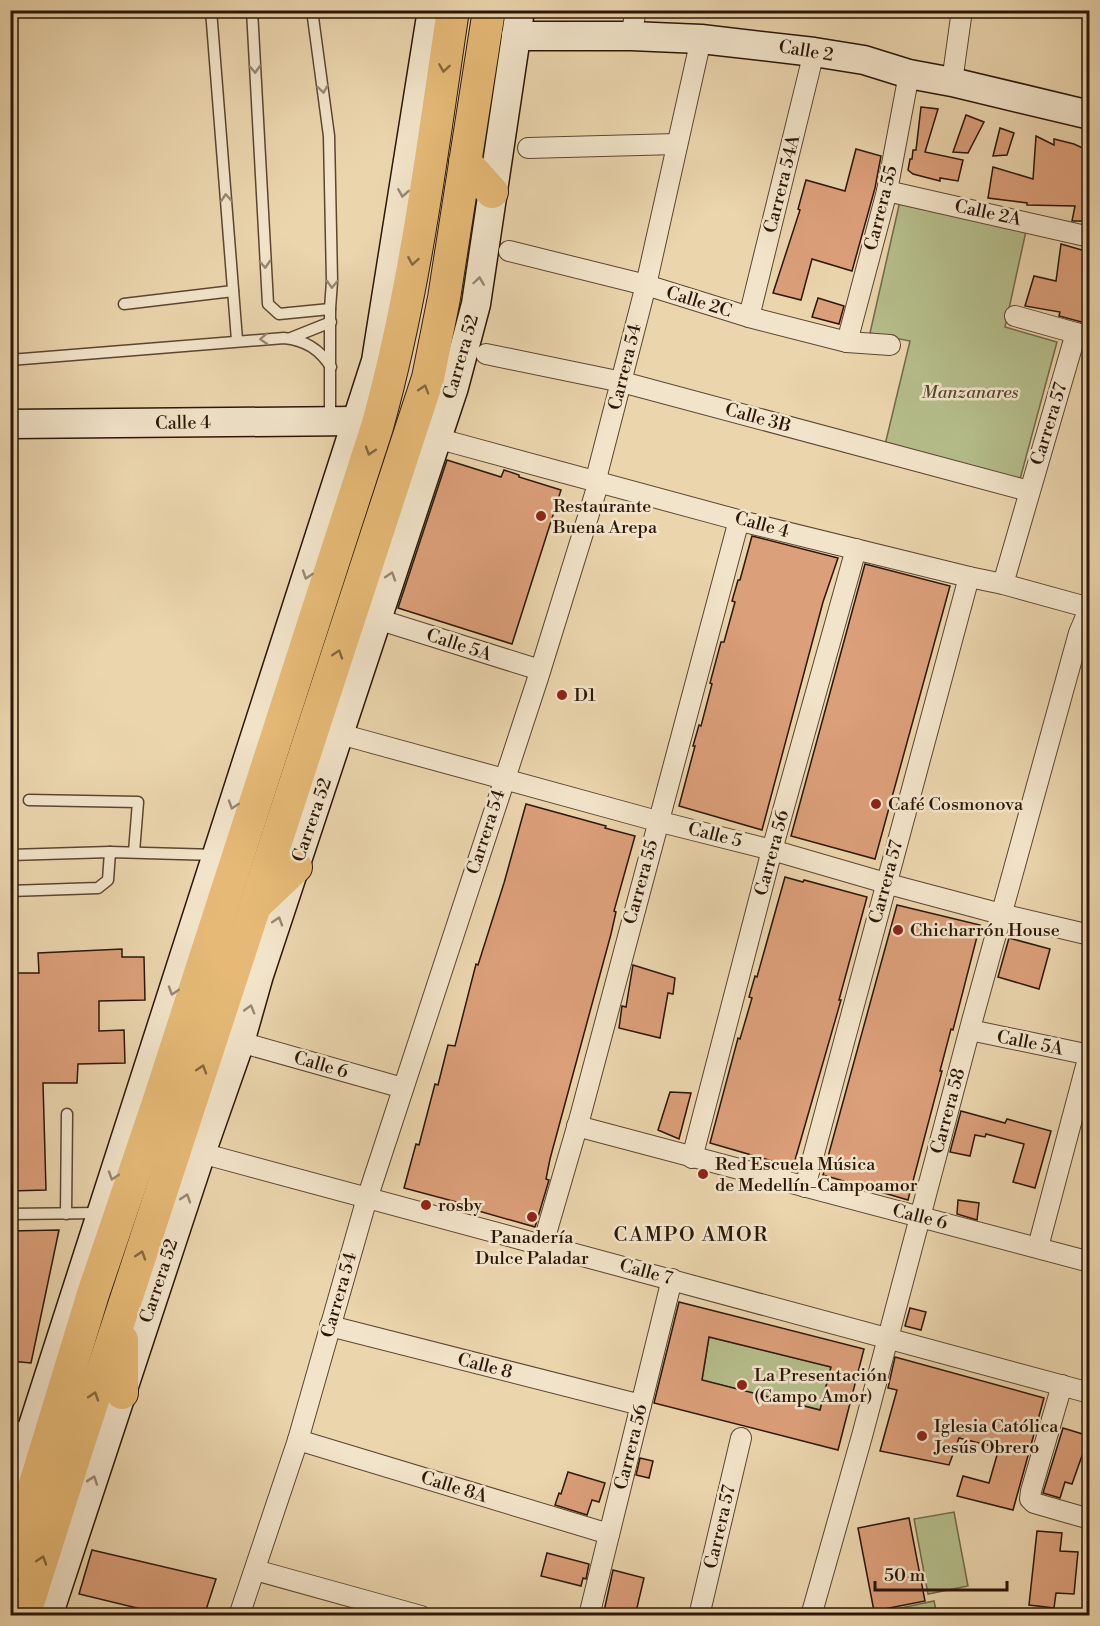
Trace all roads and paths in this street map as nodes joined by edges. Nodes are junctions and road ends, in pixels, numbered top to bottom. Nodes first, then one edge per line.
1 (211, 10) edge
2 (252, 10) edge
3 (312, 10) edge
4 (432, 10) edge
5 (453, 10) edge
6 (489, 10) edge
7 (962, 10) edge
8 (518, 23) edge
9 (633, 23) edge
10 (701, 39) junction
11 (814, 52) junction
12 (909, 74) junction
13 (952, 82) junction
14 (1089, 115) edge
15 (423, 139) junction
16 (677, 144) junction
17 (528, 148) dead end
18 (465, 162) junction
19 (887, 191) junction
20 (492, 192) junction
21 (1089, 237) edge
22 (509, 251) dead end
23 (646, 285) junction
24 (233, 291) junction
25 (124, 304) dead end
26 (330, 309) junction
27 (1015, 316) dead end
28 (749, 317) junction
29 (331, 322) junction
30 (1083, 335) edge
31 (291, 339) junction
32 (237, 340) junction
33 (847, 342) junction
34 (890, 345) dead end
35 (486, 354) dead end
36 (10, 360) edge
37 (332, 368) junction
38 (622, 382) junction
39 (343, 421) junction
40 (10, 424) edge
41 (436, 438) junction
42 (597, 481) junction
43 (1029, 491) junction
44 (739, 520) junction
45 (856, 549) junction
46 (969, 577) junction
47 (1003, 584) junction
48 (1089, 607) edge
49 (377, 619) junction
50 (540, 670) junction
51 (340, 734) junction
52 (504, 779) junction
53 (29, 800) dead end
54 (657, 821) junction
55 (772, 850) junction
56 (110, 852) junction
57 (134, 852) junction
58 (10, 855) edge
59 (217, 855) junction
60 (296, 867) junction
61 (886, 883) junction
62 (10, 891) edge
63 (256, 905) junction
64 (1001, 914) junction
65 (1089, 935) edge
66 (970, 1030) junction
67 (240, 1042) junction
68 (1089, 1055) edge
69 (403, 1088) junction
70 (151, 1091) junction
71 (67, 1114) dead end
72 (577, 1126) junction
73 (201, 1152) junction
74 (692, 1158) junction
75 (805, 1187) junction
76 (368, 1197) junction
77 (101, 1213) junction
78 (10, 1214) edge
79 (66, 1214) junction
80 (919, 1217) junction
81 (543, 1244) junction
82 (1038, 1247) junction
83 (1089, 1262) edge
84 (672, 1279) junction
85 (93, 1294) junction
86 (122, 1310) junction
87 (330, 1326) junction
88 (887, 1337) junction
89 (1062, 1385) junction
90 (122, 1393) junction
91 (1089, 1393) edge
92 (43, 1398) junction
93 (641, 1405) junction
94 (42, 1436) edge
95 (741, 1438) dead end
96 (298, 1440) junction
97 (10, 1497) edge
98 (1089, 1519) edge
99 (609, 1534) junction
100 (10, 1566) edge
101 (255, 1570) junction
102 (24, 1616) edge
103 (48, 1616) edge
104 (239, 1616) edge
105 (421, 1616) edge
106 (589, 1616) edge
107 (699, 1616) edge
108 (811, 1616) edge

24 -> 1 lane
2 -> 26 lane
3 -> 26 lane
4 - 15 street, Carrera 52
5 -> 15 main road, Carrera 52
6 - 18 main road, Carrera 52
7 - 13 street
8 - 9 street, Calle 2
8 - 20 street, Carrera 52
9 - 10 street, Calle 2
10 - 11 street, Calle 2
10 - 16 street, Carrera 54
11 - 12 street, Calle 2
11 - 28 street, Carrera 54A
12 - 13 street, Calle 2
12 - 19 street, Carrera 55
13 - 14 street, Calle 2
15 -> 39 street, Carrera 52
15 -> 70 main road, Carrera 52
16 - 17 street
16 - 23 street, Carrera 54
18 - 20 main road
63 -> 18 main road, Carrera 52
19 - 21 street, Calle 2A
19 - 33 street, Carrera 55
41 -> 20 street, Carrera 52
22 - 23 street, Calle 2C
23 - 28 street, Calle 2C
23 - 38 street, Carrera 54
24 - 25 lane
24 - 32 lane
26 - 29 lane
27 - 30 street
28 - 33 street, Calle 2C
29 - 31 lane
29 - 37 lane
30 - 43 street, Carrera 57
31 -> 32 lane
31 - 37 lane
32 - 36 lane
33 - 34 street, Calle 2C
35 - 38 street, Calle 3B
37 - 39 lane
38 - 42 street, Carrera 54
38 - 43 street, Calle 3B
39 - 40 street, Calle 4
39 -> 59 street, Carrera 52
41 - 42 street, Calle 4
49 -> 41 street, Carrera 52
42 - 44 street, Calle 4
42 - 50 street, Carrera 54
43 - 47 street, Carrera 57
44 - 45 street, Calle 4
44 - 54 street, Carrera 55
45 - 46 street, Calle 4
45 - 55 street, Carrera 56
46 - 47 street, Calle 4
46 - 61 street, Carrera 57
47 - 48 street, Calle 4
48 - 64 street, Carrera 58
49 - 50 street, Calle 5A
49 - 51 street, Carrera 52
50 - 52 street, Carrera 54
51 - 52 street, Calle 5
51 - 60 street, Carrera 52
52 - 54 street, Calle 5
52 - 69 street, Carrera 54
53 - 57 lane
54 - 55 street, Calle 5
54 - 72 street, Carrera 55
55 - 61 street, Calle 5
55 - 74 street, Carrera 56
56 - 57 lane
56 - 58 lane
56 - 62 lane
57 - 59 lane
59 -> 70 street, Carrera 52
60 - 63 main road
67 -> 60 street, Carrera 52
61 - 64 street, Calle 5
61 - 75 street, Carrera 57
86 -> 63 main road, Carrera 52
64 - 65 street, Calle 5
64 - 66 street, Carrera 58
66 - 68 street, Calle 5A
66 - 80 street, Carrera 58
67 - 69 street, Calle 6
67 - 73 street, Carrera 52
68 - 82 street
69 - 76 street, Carrera 54
70 -> 77 street, Carrera 52
70 - 85 main road, Carrera 52
71 - 79 lane
72 - 74 street, Calle 6
72 - 81 street, Carrera 55
73 - 76 street, Calle 7
90 -> 73 street, Carrera 52
74 - 75 street, Calle 6
75 - 80 street, Calle 6
76 - 81 street, Calle 7
76 - 87 street, Carrera 54
77 - 79 lane
77 - 92 street, Carrera 52
78 - 79 lane
80 - 82 street, Calle 6
80 - 88 street, Carrera 58
81 - 84 street, Calle 7
82 - 83 street, Calle 6
84 - 88 street, Calle 7
84 - 93 street, Carrera 56
85 - 92 main road
85 - 94 main road, Carrera 52
86 - 90 main road
94 -> 86 main road, Carrera 52
87 - 93 street, Calle 8
87 - 96 street, Carrera 54
88 - 89 street, Calle 7
88 - 108 street, Carrera 58
89 - 91 street, Calle 7
89 - 98 street
103 -> 90 street, Carrera 52
92 - 94 street, Carrera 52
93 - 99 street, Carrera 56
94 - 97 street, Carrera 52
94 - 100 main road, Carrera 52
102 -> 94 main road, Carrera 52
95 - 107 street, Carrera 57
96 - 99 street, Calle 8A
96 - 101 street, Carrera 54
99 - 106 street, Carrera 56
101 - 104 street, Carrera 54
101 - 105 street

